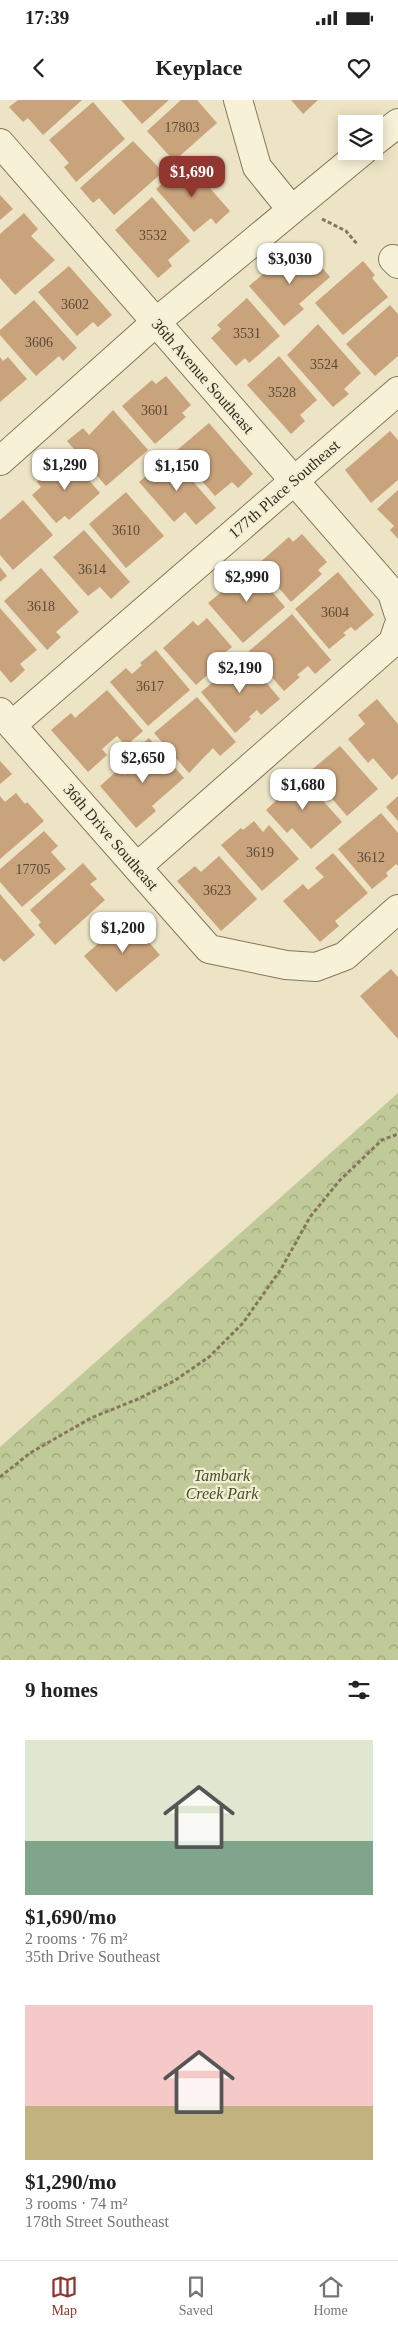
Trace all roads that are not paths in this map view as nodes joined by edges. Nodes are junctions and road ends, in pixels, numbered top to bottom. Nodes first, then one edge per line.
1 (238, 100) edge
2 (398, 123) edge
3 (383, 135) edge
4 (0, 143) edge
5 (351, 160) edge
6 (291, 209) junction
7 (156, 322) junction
8 (398, 391) edge
9 (0, 461) edge
10 (294, 480) junction
11 (398, 612) edge
12 (398, 627) edge
13 (6, 718) edge
14 (137, 867) junction
15 (398, 909) edge

1 - 6 street
2 - 3 street
4 - 7 street, 36th Avenue Southeast
5 - 6 street
6 - 7 street
7 - 9 street
7 - 10 street, 36th Avenue Southeast
8 - 10 street, 177th Place Southeast
10 - 11 street, 36th Avenue Southeast
10 - 13 street, 177th Place Southeast
12 - 14 street
13 - 14 street, 36th Drive Southeast
14 - 15 street, 36th Drive Southeast

